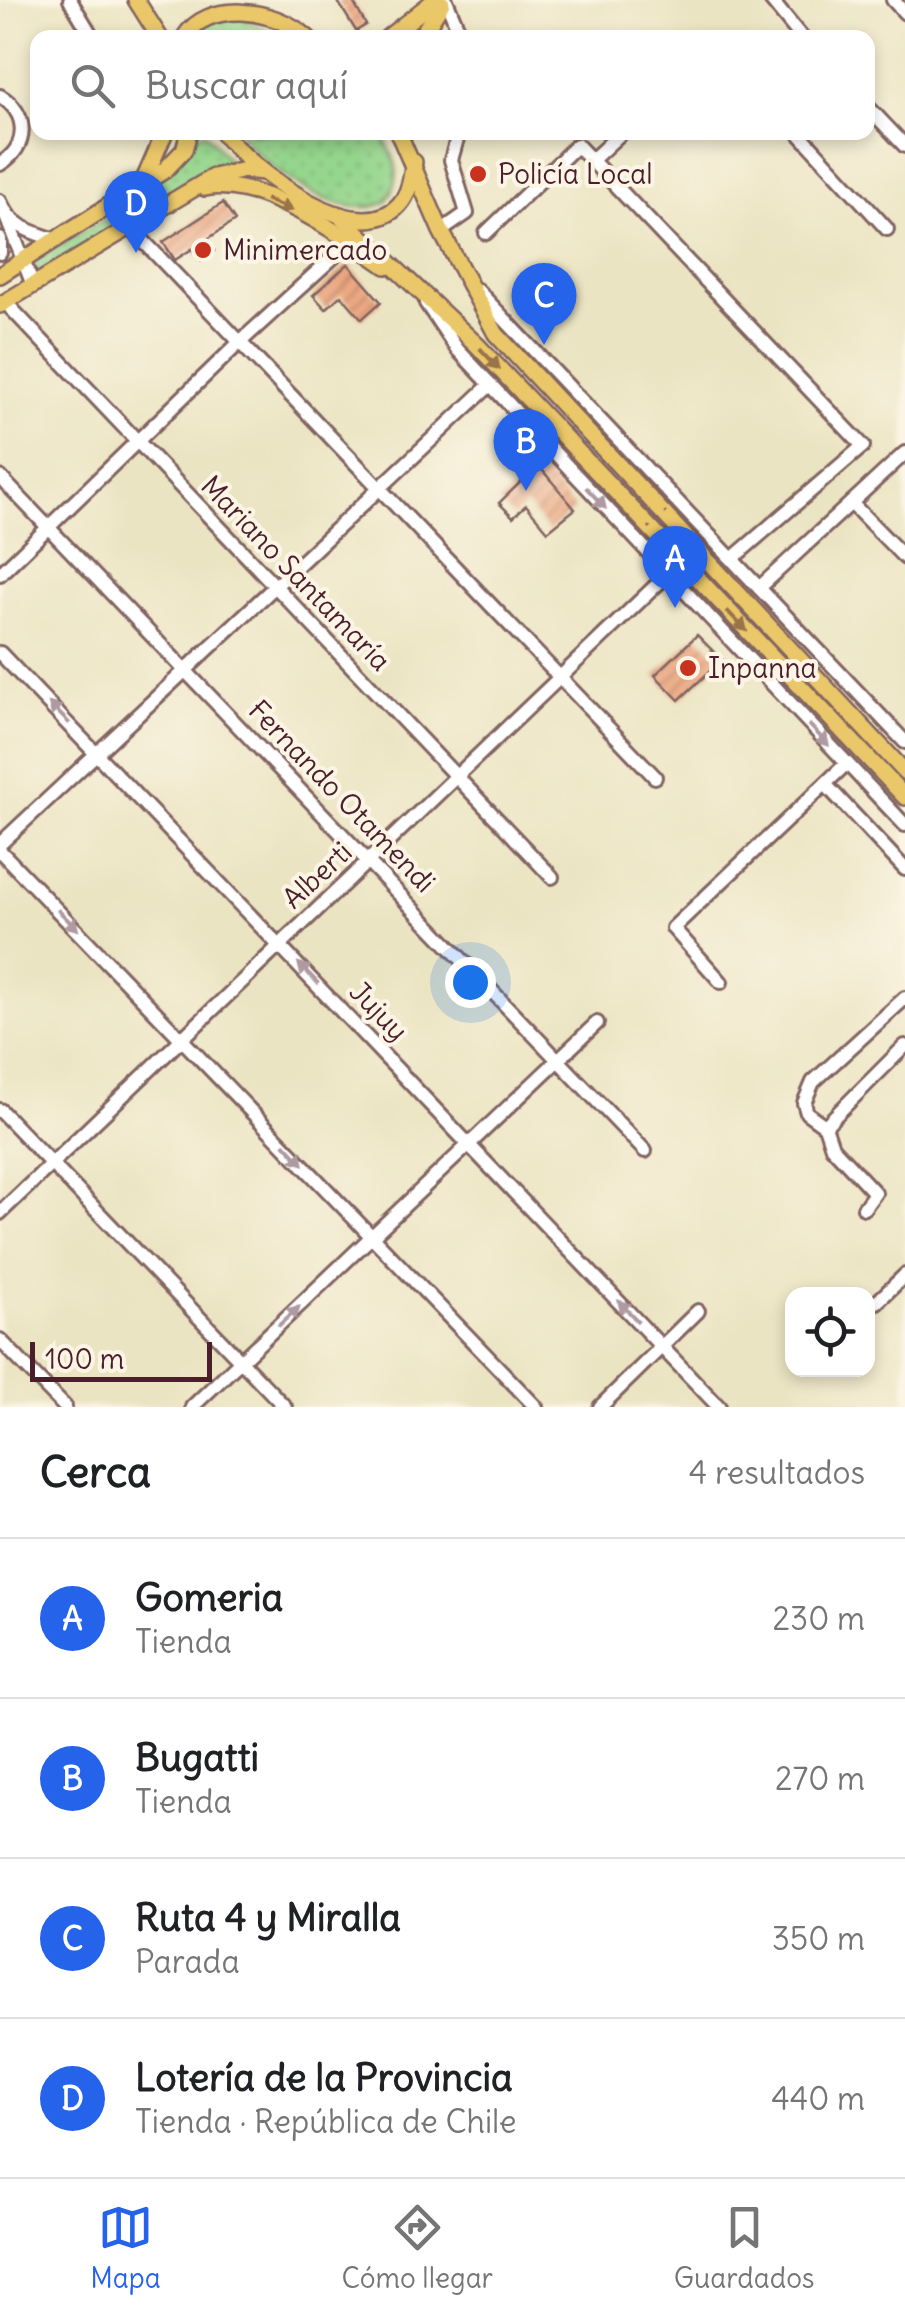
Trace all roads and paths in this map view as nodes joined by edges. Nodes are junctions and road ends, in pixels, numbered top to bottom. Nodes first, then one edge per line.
1 (70, 0) edge
2 (136, 0) edge
3 (434, 0) edge
4 (445, 0) edge
5 (771, 0) edge
6 (893, 0) edge
7 (244, 1) edge
8 (905, 13) edge
9 (88, 30) edge
10 (154, 30) edge
11 (187, 30) edge
12 (297, 30) edge
13 (397, 30) edge
14 (425, 30) edge
15 (458, 30) edge
16 (795, 30) edge
17 (0, 96) edge
18 (875, 114) edge
19 (22, 124) junction
20 (30, 126) edge
21 (164, 140) edge
22 (184, 140) edge
23 (230, 140) edge
24 (403, 140) edge
25 (457, 140) edge
26 (613, 140) edge
27 (805, 140) edge
28 (905, 146) edge
29 (592, 160) junction
30 (414, 162) junction
31 (4, 164) edge
32 (262, 172) junction
33 (139, 188) junction
34 (186, 193) junction
35 (110, 206) junction
36 (3, 207) edge
37 (342, 218) junction
38 (131, 227) junction
39 (887, 229) dead end
40 (441, 231) junction
41 (486, 233) dead end
42 (0, 239) edge
43 (56, 240) junction
44 (351, 241) junction
45 (0, 253) edge
46 (22, 261) junction
47 (0, 273) edge
48 (464, 278) junction
49 (415, 288) junction
50 (14, 297) edge
51 (240, 342) junction
52 (490, 385) junction
53 (136, 442) junction
54 (905, 452) edge
55 (0, 477) edge
56 (378, 488) junction
57 (851, 503) junction
58 (673, 506) dead end
59 (48, 528) junction
60 (641, 535) dead end
61 (733, 558) junction
62 (905, 558) edge
63 (0, 574) edge
64 (668, 574) junction
65 (274, 585) junction
66 (760, 588) junction
67 (0, 653) edge
68 (186, 670) junction
69 (560, 677) junction
70 (905, 742) edge
71 (97, 752) junction
72 (846, 764) junction
73 (905, 772) edge
74 (456, 775) junction
75 (654, 777) dead end
76 (827, 786) junction
77 (905, 796) edge
78 (905, 825) edge
79 (0, 847) edge
80 (370, 860) junction
81 (905, 869) edge
82 (552, 876) dead end
83 (280, 944) junction
84 (722, 982) dead end
85 (905, 998) edge
86 (596, 1023) dead end
87 (182, 1036) junction
88 (905, 1046) edge
89 (556, 1060) junction
90 (0, 1110) edge
91 (824, 1126) junction
92 (469, 1141) junction
93 (645, 1152) dead end
94 (50, 1163) junction
95 (864, 1208) dead end
96 (0, 1213) edge
97 (372, 1238) junction
98 (905, 1276) edge
99 (876, 1302) dead end
100 (698, 1311) dead end
101 (0, 1340) edge
102 (662, 1348) junction
103 (241, 1362) junction
104 (65, 1407) edge
105 (192, 1407) edge
106 (285, 1407) edge
107 (536, 1407) edge
108 (600, 1407) edge
109 (719, 1407) edge

1 - 9 street
2 - 10 main road
3 - 13 main road
4 - 14 main road
4 - 15 street
5 - 16 street
6 - 8 street
7 - 11 main road
7 - 12 main road
17 - 19 street
18 - 28 street
19 - 20 street
19 - 31 street
21 - 33 main road
22 - 33 main road
23 - 32 main road
24 - 30 main road
25 - 40 street
26 - 29 street
27 - 39 street
29 - 41 street
29 - 61 street
30 - 37 main road
30 - 40 main road
32 - 34 main road
32 - 37 main road
33 - 35 main road
34 - 38 main road
34 -> 44 main road
35 - 38 street
35 - 43 main road
36 - 43 street
36 - 46 street
37 - 49 main road
38 - 50 main road
38 - 51 street
40 - 48 main road
42 - 45 street
43 - 46 main road
44 - 49 main road
44 - 51 street
46 - 47 main road
46 - 50 street
47 - 50 street, Mariano Santamaría
48 - 61 street
48 - 73 main road
49 - 52 street
49 -> 77 main road
50 - 53 street, Mariano Santamaría
51 - 53 street
51 - 56 street
52 - 56 street
52 -> 64 street
53 - 59 street
53 - 65 street, Mariano Santamaría
54 - 57 street
55 - 59 street, Fernando Otamendi
56 - 65 street
56 - 69 street
57 - 62 street
57 - 66 street
58 - 60 path, bridge
59 - 63 street
59 - 68 street, Fernando Otamendi
61 - 66 street
64 - 69 street, Alberti
64 -> 72 street
65 - 68 street
65 - 74 street, Mariano Santamaría
66 - 70 street
71 -> 67 street, Jujuy
68 - 71 street
68 - 80 street, Fernando Otamendi
69 - 74 street, Alberti
69 - 75 street
71 - 79 street
71 - 83 street, Jujuy
72 - 76 street
72 - 78 street
74 - 80 street, Alberti
74 - 82 street, Mariano Santamaría
76 - 81 street
76 - 84 street
79 -> 87 street
80 - 83 street, Alberti
80 - 89 street, Fernando Otamendi
83 - 87 street, Alberti
92 -> 83 street, Jujuy
85 - 91 street
86 - 89 street
87 - 94 street, Alberti
87 -> 97 street
88 - 91 street
89 - 92 street
89 - 93 street, Fernando Otamendi
90 - 94 street
91 - 95 street
92 - 97 street
102 -> 92 street, Jujuy
94 - 96 street, Alberti
94 - 103 street
103 -> 97 street
97 - 107 street
98 - 99 street
100 - 102 street
101 - 104 street
102 - 108 street
102 - 109 street, Jujuy
103 - 105 street
103 - 106 street

